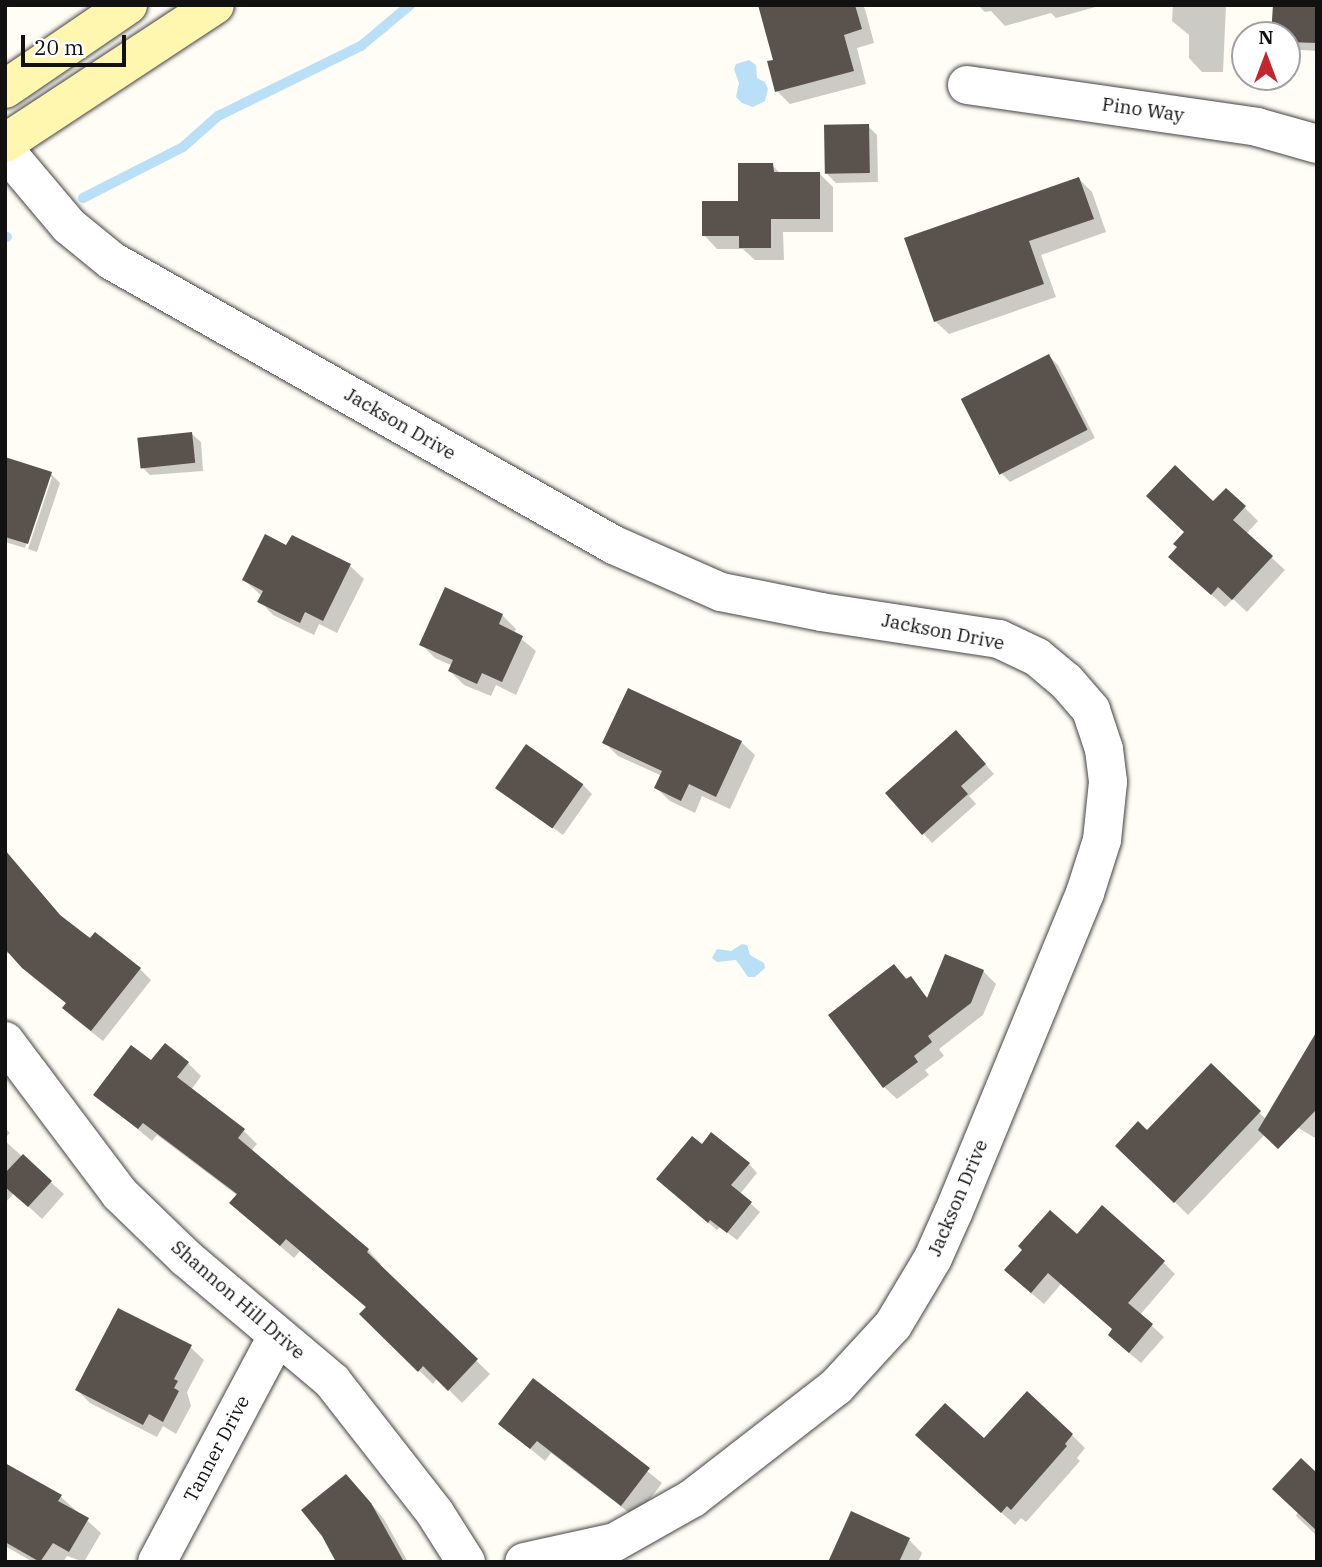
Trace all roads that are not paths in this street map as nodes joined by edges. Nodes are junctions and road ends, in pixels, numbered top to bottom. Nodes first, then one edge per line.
1 (128, 5) edge
2 (215, 5) edge
3 (967, 85) dead end
4 (5, 89) edge
5 (5, 143) edge
6 (1317, 144) edge
7 (5, 150) edge
8 (5, 1041) edge
9 (277, 1336) junction
10 (157, 1562) edge
11 (466, 1562) edge
12 (524, 1562) edge

1 - 4 main road
2 - 5 main road
3 - 6 street, Pino Way
7 - 12 street, Jackson Drive
8 - 9 street, Shannon Hill Drive
9 - 10 street, Tanner Drive
9 - 11 street, Shannon Hill Drive

